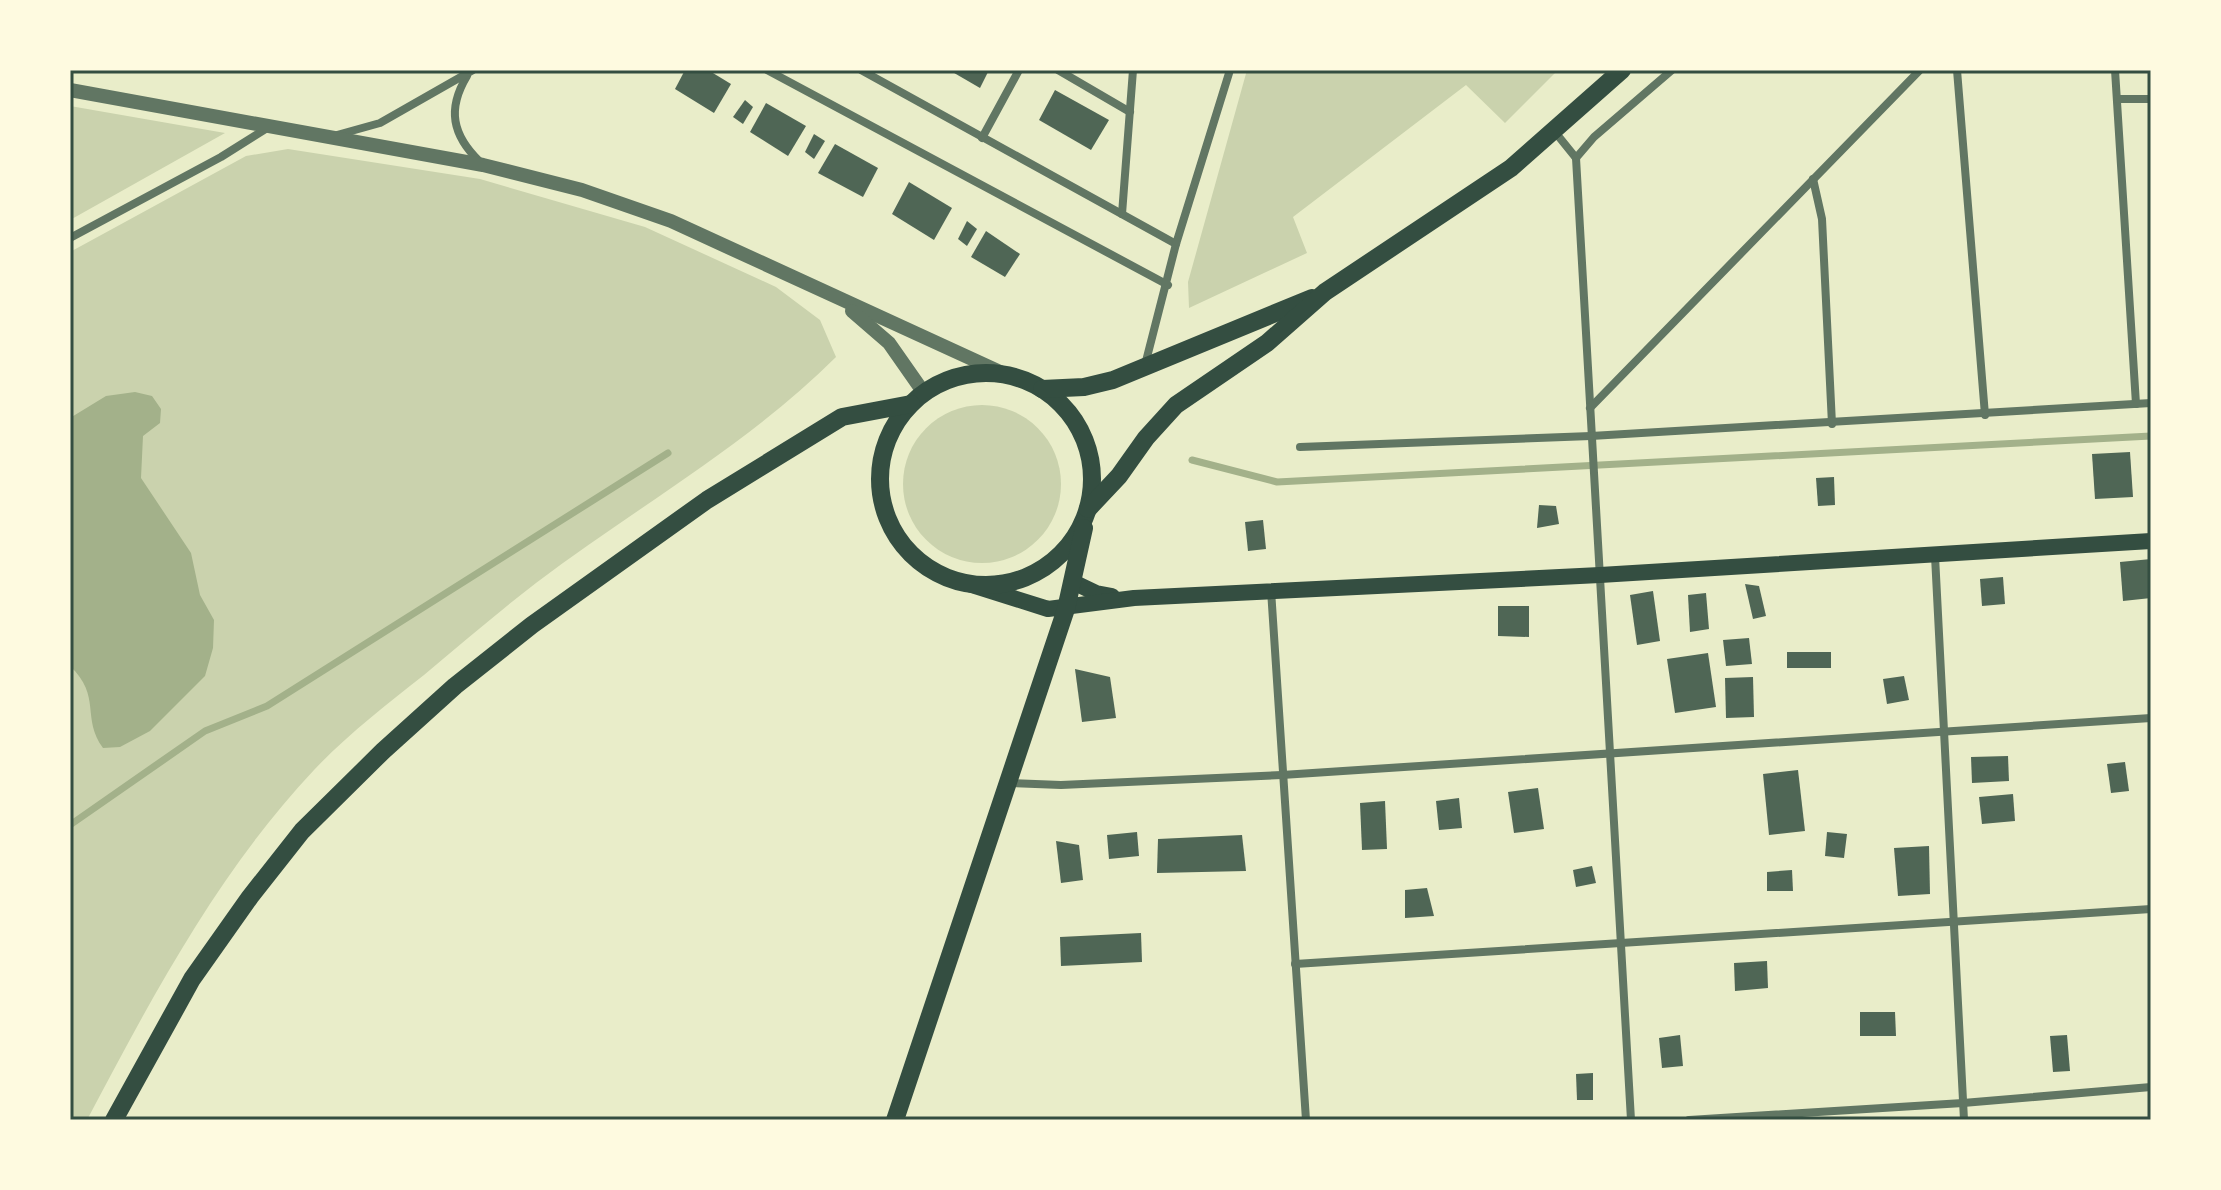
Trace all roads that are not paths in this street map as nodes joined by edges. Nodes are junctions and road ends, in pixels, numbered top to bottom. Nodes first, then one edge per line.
1 (767, 70) edge
2 (862, 70) edge
3 (1019, 70) edge
4 (1058, 70) edge
5 (1133, 70) edge
6 (1230, 70) edge
7 (1622, 70) edge
8 (1672, 70) edge
9 (1920, 70) edge
10 (1957, 70) edge
11 (2115, 70) edge
12 (471, 71) edge
13 (70, 90) edge
14 (2117, 99) junction
15 (2151, 99) edge
16 (1130, 112) junction
17 (271, 125) junction
18 (1555, 132) junction
19 (332, 136) junction
20 (982, 138) junction
21 (1576, 158) junction
22 (483, 165) junction
23 (1813, 179) junction
24 (1122, 214) junction
25 (70, 238) edge
26 (1176, 244) junction
27 (1168, 285) junction
28 (1325, 292) junction
29 (830, 294) junction
30 (1145, 367) junction
31 (1009, 376) junction
32 (1042, 389) junction
33 (918, 399) junction
34 (2151, 403) edge
35 (2136, 404) junction
36 (1590, 408) junction
37 (1985, 415) junction
38 (1832, 424) junction
39 (1591, 436) junction
40 (1300, 447) dead end
41 (1086, 513) junction
42 (2151, 541) edge
43 (1935, 556) junction
44 (1600, 575) junction
45 (1073, 582) junction
46 (969, 584) junction
47 (1271, 590) junction
48 (1134, 598) junction
49 (1066, 609) junction
50 (2151, 718) edge
51 (1943, 734) junction
52 (1608, 755) junction
53 (1282, 775) junction
54 (1005, 783) junction
55 (2151, 909) edge
56 (1951, 921) junction
57 (1622, 940) junction
58 (1295, 964) junction
59 (2151, 1087) edge
60 (1963, 1103) junction
61 (114, 1120) edge
62 (895, 1120) edge
63 (1306, 1120) edge
64 (1631, 1120) edge
65 (1689, 1120) edge
66 (1964, 1120) edge

1 - 27 street
2 - 20 street
3 - 20 street
4 - 16 street
5 - 16 street
6 - 26 street
7 - 18 main road
8 - 21 street
9 - 23 street
10 - 37 street
11 - 14 street
12 - 19 street
12 - 22 street
13 - 17 street
14 - 15 street
14 - 35 street
16 - 24 street
17 - 19 street
17 - 25 street
18 - 21 street
18 - 28 main road
19 - 22 street
20 - 24 street
21 - 36 street
22 - 29 street
23 - 36 street
23 - 38 street
24 - 26 street
26 - 27 street
27 - 30 street
28 - 30 main road
28 - 41 main road
29 - 31 street
29 - 33 street
30 - 32 main road
31 - 32 main road
31 - 33 main road
32 - 41 main road
33 - 46 main road
33 - 61 main road
34 - 35 street
35 - 37 street
36 - 39 street
37 - 38 street
38 - 39 street
39 - 40 street
39 - 44 street
41 - 45 main road
41 - 46 main road
42 - 43 main road
43 - 44 main road
43 - 51 street
44 - 47 main road
44 - 52 street
45 - 48 main road
45 - 49 main road
46 - 49 main road
47 - 48 main road
47 - 53 street
48 - 49 main road
49 - 54 main road
50 - 51 street
51 - 52 street
51 - 56 street
52 - 53 street
52 - 57 street
53 - 54 street
53 - 58 street
54 - 62 main road
55 - 56 street
56 - 57 street
56 - 60 street
57 - 58 street
57 - 64 street
58 - 63 street
59 - 60 street
60 - 65 street
60 - 66 street

